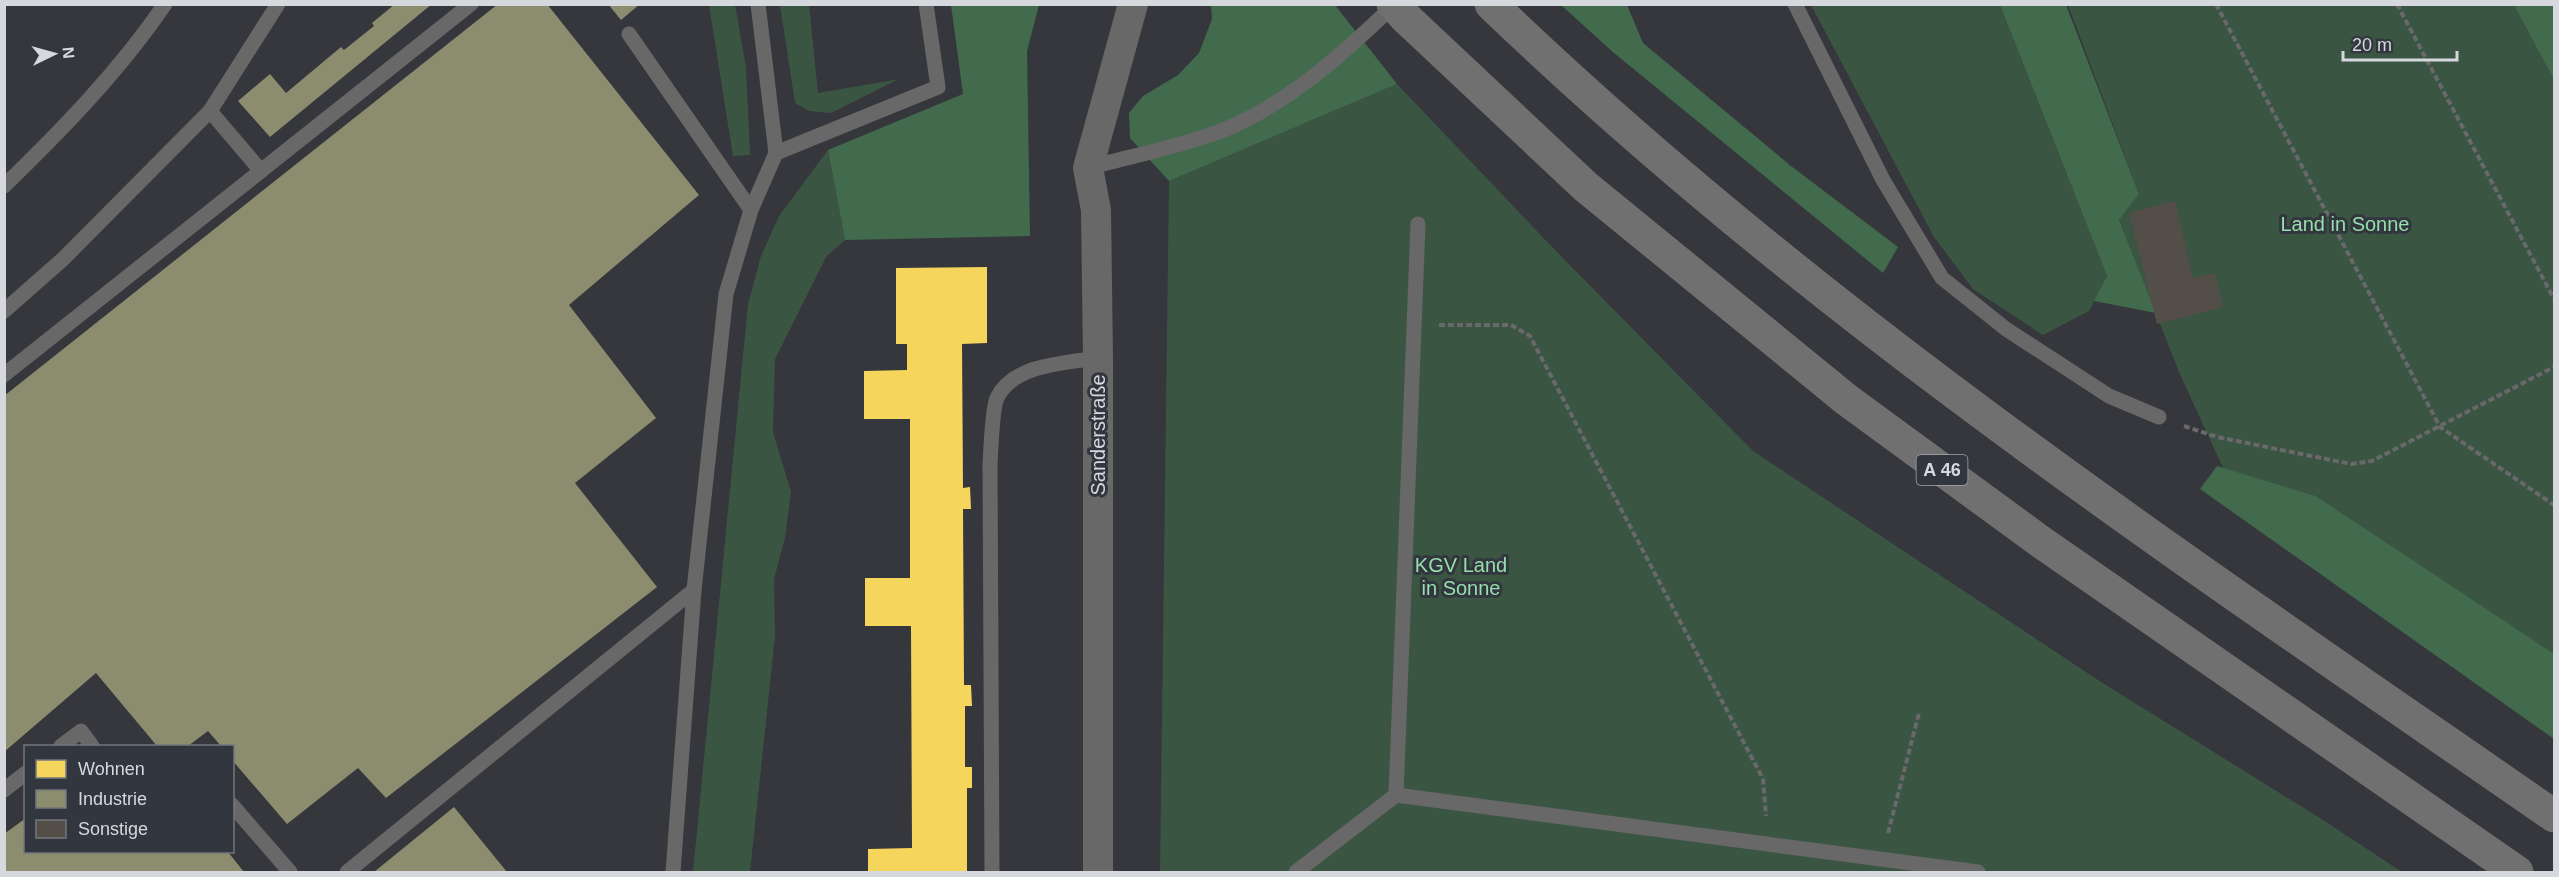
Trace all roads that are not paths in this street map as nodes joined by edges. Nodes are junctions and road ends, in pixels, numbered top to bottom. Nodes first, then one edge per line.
1 (165, 4) edge
2 (278, 4) edge
3 (471, 4) edge
4 (758, 4) edge
5 (926, 4) edge
6 (1133, 4) edge
7 (1491, 4) edge
8 (1795, 4) edge
9 (1398, 9) edge
10 (629, 34) dead end
11 (210, 111) junction
12 (776, 153) junction
13 (1088, 168) junction
14 (261, 171) junction
15 (4, 186) edge
16 (752, 210) junction
17 (1418, 224) dead end
18 (4, 311) edge
19 (1098, 358) junction
20 (4, 375) edge
21 (2159, 417) road end
22 (694, 590) junction
23 (64, 745) edge
24 (91, 745) edge
25 (24, 775) edge
26 (4, 790) edge
27 (1396, 795) junction
28 (234, 807) edge
29 (2554, 816) edge
30 (290, 873) edge
31 (347, 873) edge
32 (673, 873) edge
33 (992, 873) edge
34 (1098, 873) edge
35 (1296, 873) edge
36 (1978, 873) edge
37 (2517, 873) edge

1 - 15 lane
2 - 11 lane
3 - 14 lane
4 - 12 lane
5 - 12 lane
6 - 13 street, Sanderstraße
7 - 29 highway
8 - 21 lane
9 - 13 lane
9 - 37 highway, A 46
10 - 16 lane
11 - 14 lane
11 - 18 lane
12 - 16 lane
13 - 19 street, Sanderstraße
14 - 20 lane
16 - 22 lane
17 - 27 lane
19 - 33 lane
19 - 34 street, Sanderstraße
22 - 31 lane
22 - 32 lane
23 - 24 lane
25 - 26 lane
27 - 35 lane
27 - 36 lane
28 - 30 lane

